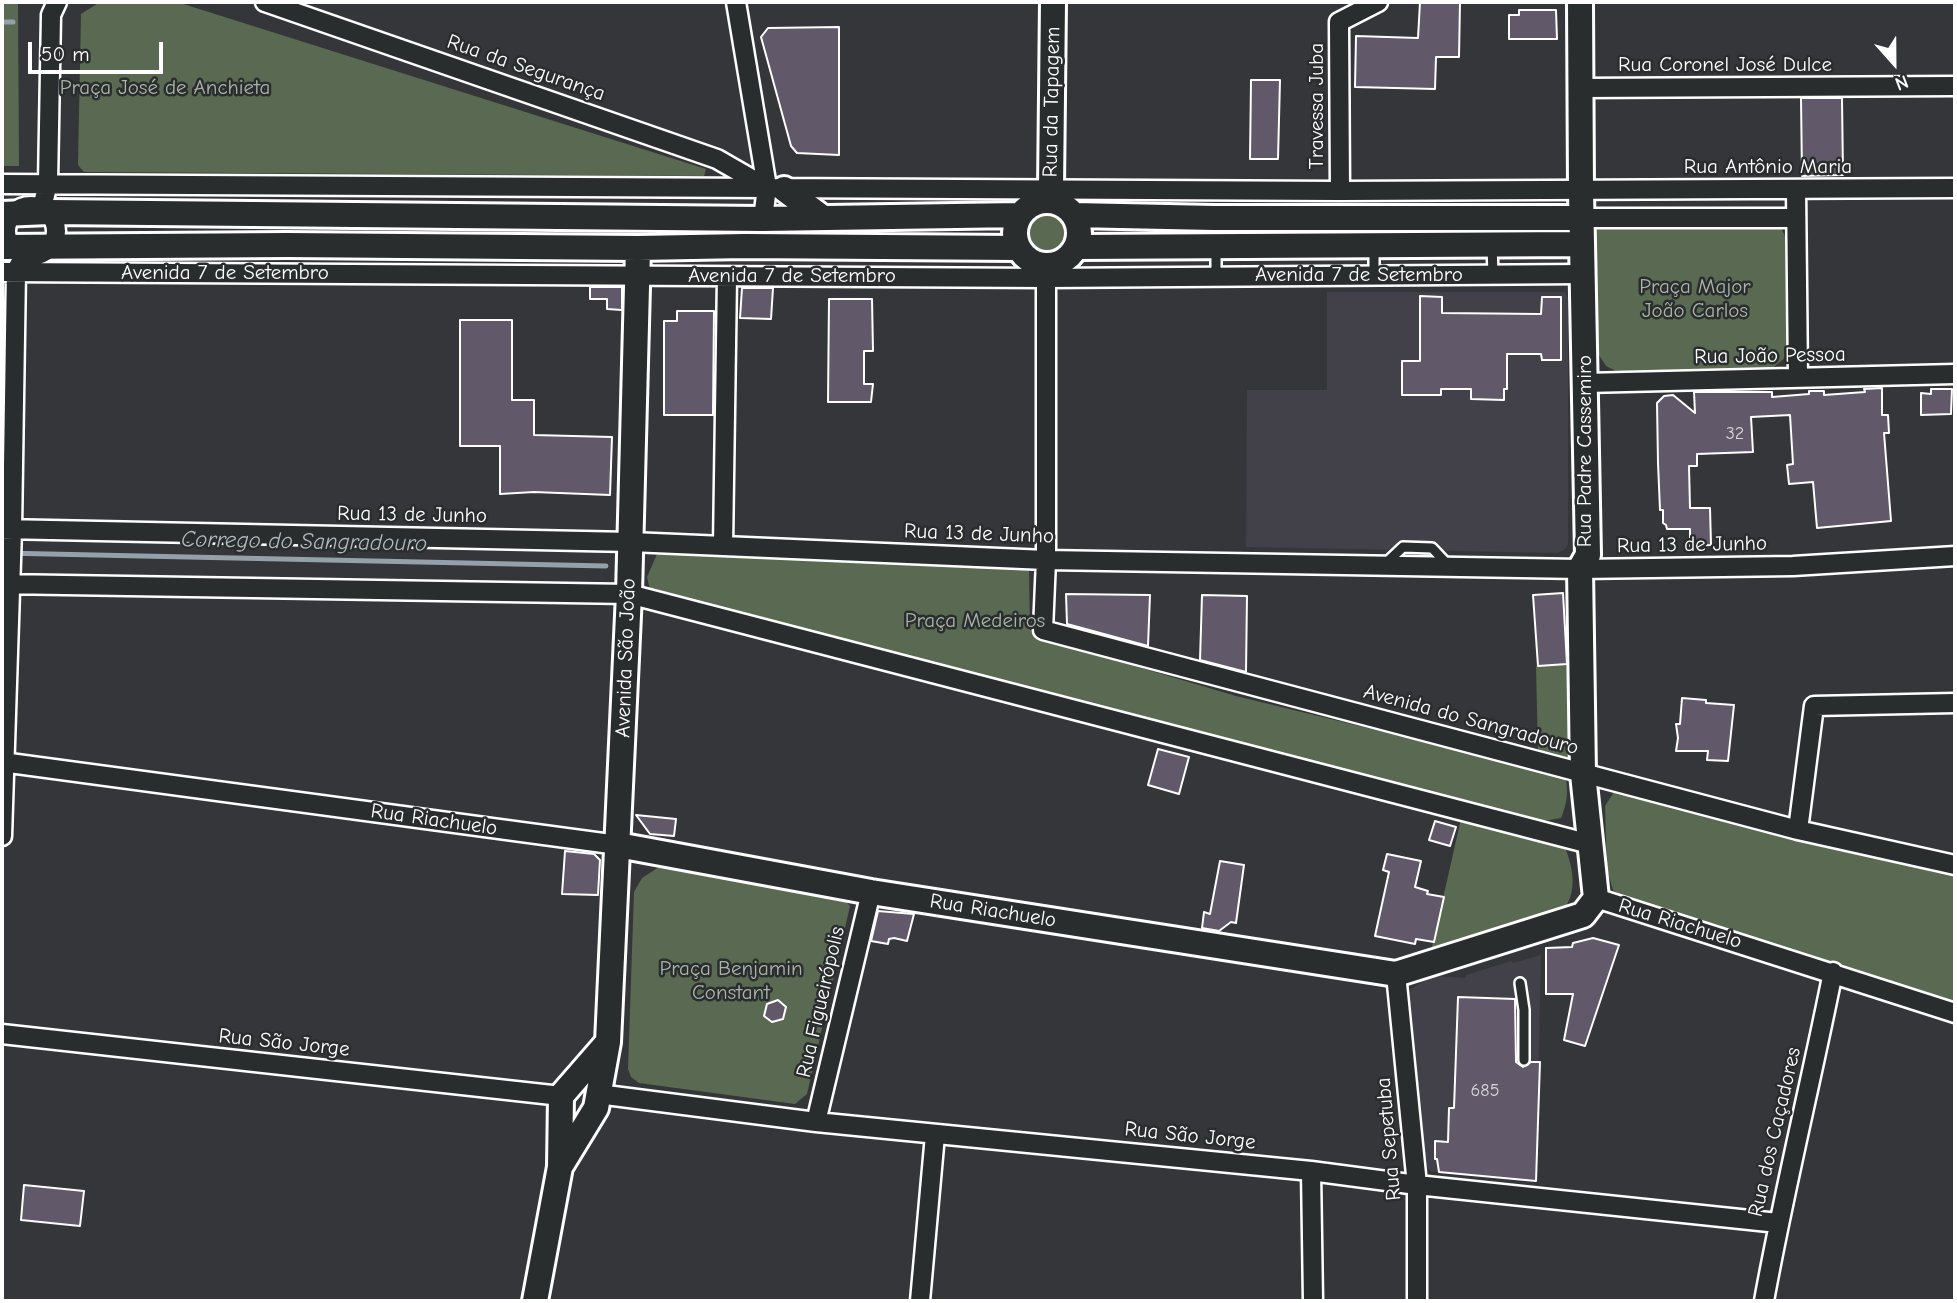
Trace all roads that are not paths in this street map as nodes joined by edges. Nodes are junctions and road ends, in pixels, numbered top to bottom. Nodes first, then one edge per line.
1 (57, 2) edge
2 (265, 2) edge
3 (736, 2) edge
4 (1054, 2) edge
5 (1378, 2) edge
6 (1580, 2) edge
7 (1955, 86) edge
8 (1580, 88) junction
9 (48, 183) junction
10 (2, 184) edge
11 (289, 185) junction
12 (775, 188) junction
13 (1955, 188) edge
14 (1796, 189) junction
15 (1340, 191) junction
16 (1373, 191) junction
17 (1492, 191) junction
18 (1581, 191) junction
19 (1049, 194) junction
20 (1215, 204) junction
21 (45, 210) junction
22 (7, 214) edge
23 (288, 215) junction
24 (1020, 215) junction
25 (1074, 215) junction
26 (822, 218) junction
27 (1373, 218) junction
28 (1491, 218) junction
29 (1582, 218) junction
30 (1796, 218) junction
31 (763, 219) junction
32 (287, 244) junction
33 (1582, 244) junction
34 (51, 246) junction
35 (745, 246) junction
36 (1216, 246) junction
37 (1374, 246) junction
38 (1492, 246) junction
39 (1077, 247) junction
40 (638, 248) junction
41 (1017, 248) junction
42 (11, 258) edge
43 (1045, 272) junction
44 (288, 274) junction
45 (1493, 274) junction
46 (1583, 274) junction
47 (638, 275) junction
48 (1374, 275) junction
49 (1216, 276) junction
50 (727, 277) junction
51 (1955, 374) edge
52 (1798, 377) junction
53 (1585, 383) junction
54 (7, 530) edge
55 (631, 542) junction
56 (723, 546) junction
57 (1955, 556) edge
58 (1046, 560) junction
59 (1580, 569) junction
60 (6, 584) edge
61 (629, 594) junction
62 (1955, 703) edge
63 (3, 762) edge
64 (1583, 774) junction
65 (1798, 830) junction
66 (2, 836) edge
67 (1590, 844) junction
68 (618, 845) junction
69 (1955, 865) edge
70 (871, 892) junction
71 (1596, 898) junction
72 (1833, 972) junction
73 (1396, 974) junction
74 (1520, 983) dead end
75 (1955, 1013) edge
76 (2, 1034) edge
77 (608, 1042) junction
78 (1524, 1060) dead end
79 (565, 1096) junction
80 (595, 1105) junction
81 (816, 1122) junction
82 (935, 1135) junction
83 (560, 1167) junction
84 (1311, 1171) junction
85 (1418, 1185) junction
86 (1778, 1223) junction
87 (535, 1301) edge
88 (920, 1301) edge
89 (1313, 1301) edge
90 (1418, 1301) edge
91 (1764, 1301) edge

1 - 9 street
2 - 12 street, Rua da Segurança
3 - 12 street
4 - 19 main road, Rua da Tapagem
5 - 15 street, Travessa Juba
6 - 8 main road, Rua Padre Cassemiro
7 - 8 street, Rua Coronel José Dulce
8 - 18 main road, Rua Padre Cassemiro
9 - 10 street
9 - 11 street
9 - 21 street
11 - 12 street
11 - 23 street
12 - 19 street
12 - 26 main road
12 - 31 street
13 - 14 street, Rua Antônio Maria
14 - 18 street, Rua Antônio Maria
14 - 30 street
15 - 16 street
15 - 20 street
16 - 17 street
16 - 27 lane
17 - 18 street
17 - 28 lane
18 - 29 main road, Rua Padre Cassemiro
19 - 20 street
19 - 24 main road
19 - 25 main road
20 - 25 main road
20 - 27 main road
21 - 22 main road
21 - 23 main road
21 - 34 street
22 - 42 street
23 - 31 main road
24 - 26 main road
24 - 41 main road
25 - 39 main road
26 - 31 main road
27 - 28 main road
27 - 37 lane
28 - 29 main road
29 - 30 street
29 - 33 main road, Rua Padre Cassemiro
30 - 52 street
31 - 35 main road
32 - 34 main road, Avenida 7 de Setembro
32 - 40 main road, Avenida 7 de Setembro
32 - 44 street
33 - 38 main road, Avenida 7 de Setembro
33 - 46 main road, Rua Padre Cassemiro
34 - 42 main road, Avenida 7 de Setembro
35 - 40 main road, Avenida 7 de Setembro
35 - 41 main road, Avenida 7 de Setembro
36 - 37 main road, Avenida 7 de Setembro
36 - 39 main road, Avenida 7 de Setembro
36 - 49 lane
37 - 38 main road, Avenida 7 de Setembro
37 - 48 lane
38 - 45 lane
39 - 43 main road
40 - 47 main road, Avenida São João
41 - 43 main road
42 - 44 street, Avenida 7 de Setembro
42 - 54 street
43 - 49 street, Avenida 7 de Setembro
43 - 50 street, Avenida 7 de Setembro
43 - 58 street
44 - 47 street, Avenida 7 de Setembro
45 - 46 street, Avenida 7 de Setembro
45 - 48 street, Avenida 7 de Setembro
46 - 53 main road, Rua Padre Cassemiro
47 - 50 street, Avenida 7 de Setembro
47 - 55 main road, Avenida São João
48 - 49 street, Avenida 7 de Setembro
50 - 56 street
51 - 52 street, Rua João Pessoa
52 - 53 street, Rua João Pessoa
53 - 59 main road, Rua Padre Cassemiro
54 - 55 street, Rua 13 de Junho
54 - 60 street
55 - 56 street, Rua 13 de Junho
55 - 61 main road, Avenida São João
56 - 58 street, Rua 13 de Junho
57 - 59 street, Rua 13 de Junho
58 - 59 street, Rua 13 de Junho
58 - 64 street, Avenida do Sangradouro
59 - 64 main road, Rua Padre Cassemiro
60 - 61 street
60 - 63 street
61 - 67 street
61 - 68 main road, Avenida São João
62 - 65 street
63 - 66 street
63 - 68 street, Rua Riachuelo
64 - 65 street, Avenida do Sangradouro
64 - 67 main road, Rua Padre Cassemiro
65 - 69 street, Avenida do Sangradouro
67 - 71 main road, Rua Padre Cassemiro
68 - 70 main road, Rua Riachuelo
68 - 77 main road, Avenida São João
70 - 73 main road, Rua Riachuelo
70 - 81 street, Rua Figueirópolis
71 - 72 street, Rua Riachuelo
71 - 73 main road, Rua Riachuelo
72 - 75 street, Rua Riachuelo
72 - 86 street, Rua dos Caçadores
73 - 85 street, Rua Sepetuba
74 - 78 lane
76 - 79 street, Rua São Jorge
77 - 79 main road
77 - 80 main road, Avenida São João
79 - 80 main road
79 - 80 main road
79 - 83 main road, Avenida São João
80 - 81 street, Rua São Jorge
80 - 83 main road, Avenida São João
81 - 82 street, Rua São Jorge
82 - 84 street, Rua São Jorge
82 - 88 street
83 - 87 main road, Avenida São João
84 - 85 street, Rua São Jorge
84 - 89 street
85 - 86 street, Rua São Jorge
85 - 90 street, Rua Sepetuba
86 - 91 street, Rua dos Caçadores

